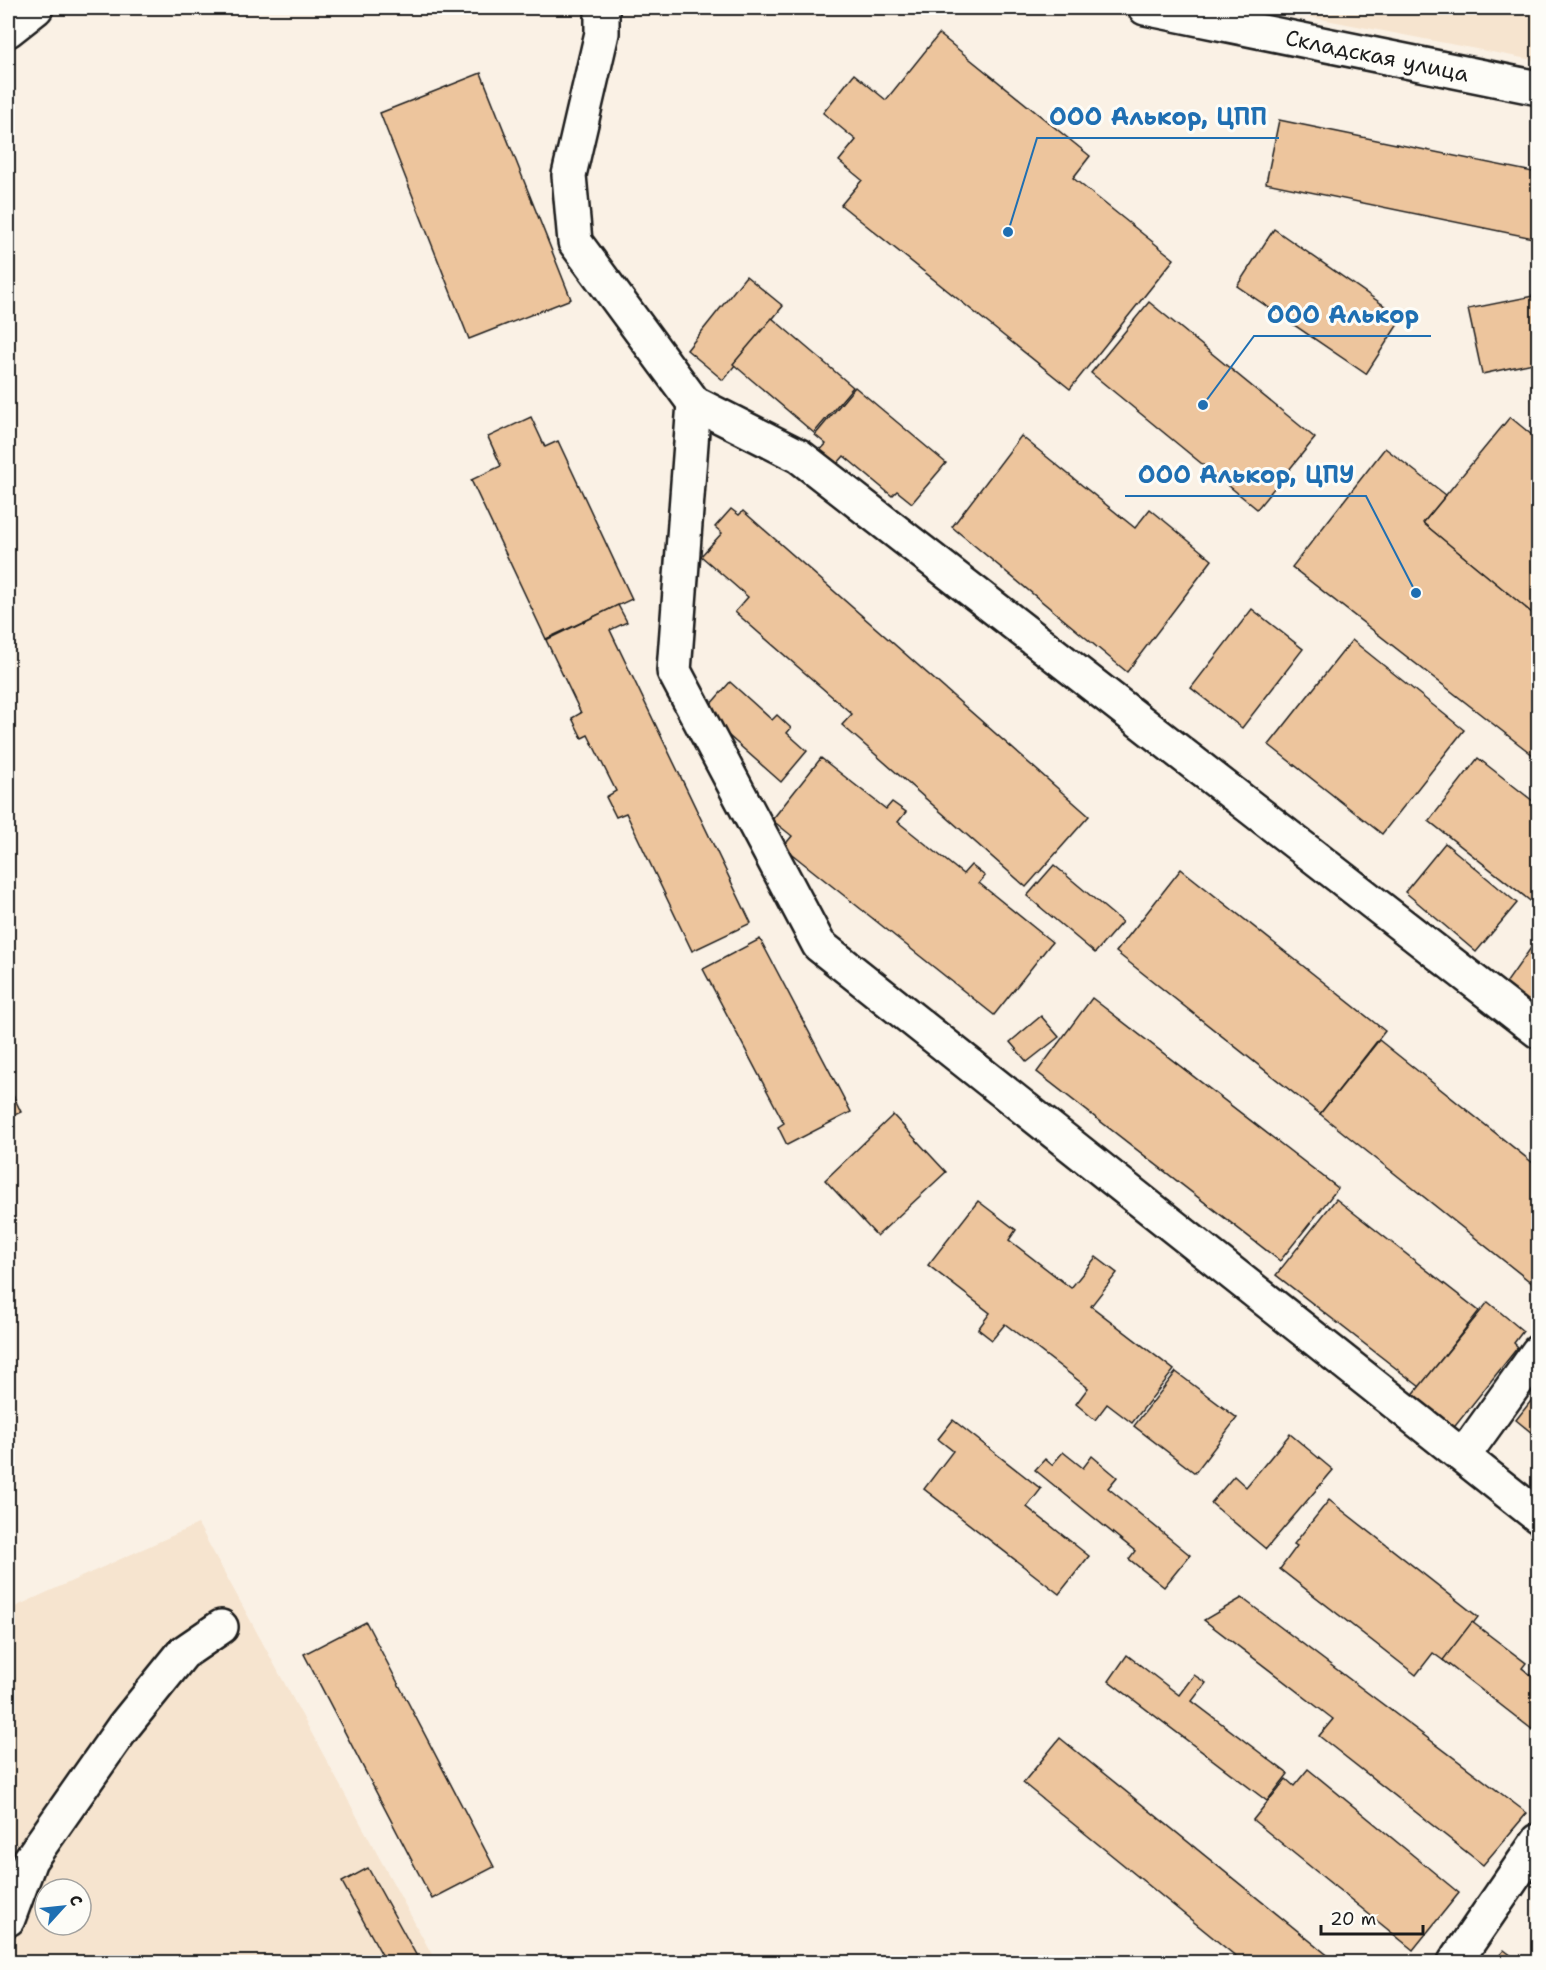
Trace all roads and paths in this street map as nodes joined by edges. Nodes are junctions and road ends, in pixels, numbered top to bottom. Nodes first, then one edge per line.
1 (36, 8) edge
2 (602, 8) edge
3 (1144, 8) edge
4 (8, 30) edge
5 (1539, 88) edge
6 (694, 403) junction
7 (1539, 1031) edge
8 (1539, 1352) edge
9 (1464, 1455) junction
10 (1539, 1516) edge
11 (221, 1627) dead end
12 (1537, 1848) edge
13 (8, 1918) edge
14 (1455, 1962) edge

1 - 4 street
2 - 6 street
3 - 5 street, Складская улица
6 - 7 street
6 - 9 street
8 - 9 street
9 - 10 street
11 - 13 street
12 - 14 street

